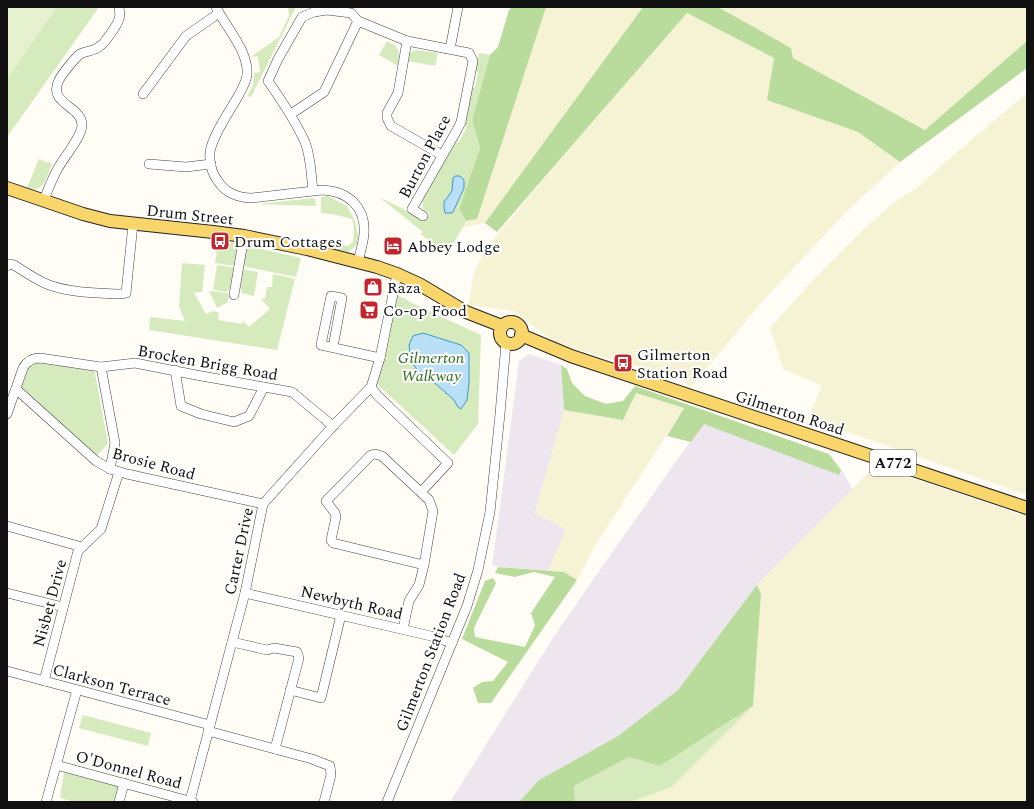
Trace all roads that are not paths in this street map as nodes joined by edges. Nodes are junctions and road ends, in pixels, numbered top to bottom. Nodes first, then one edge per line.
1 (119, 7) edge
2 (458, 7) edge
3 (217, 10) edge
4 (353, 10) edge
5 (358, 22) junction
6 (408, 41) junction
7 (450, 49) junction
8 (143, 94) dead end
9 (291, 114) junction
10 (442, 155) junction
11 (149, 164) dead end
12 (211, 164) junction
13 (7, 188) edge
14 (313, 190) junction
15 (44, 201) junction
16 (423, 216) dead end
17 (133, 224) junction
18 (244, 236) junction
19 (358, 262) junction
20 (7, 266) edge
21 (397, 274) junction
22 (234, 295) dead end
23 (502, 326) junction
24 (521, 335) junction
25 (506, 343) junction
26 (333, 347) junction
27 (380, 358) junction
28 (101, 367) junction
29 (175, 370) junction
30 (264, 387) junction
31 (371, 387) junction
32 (16, 389) junction
33 (7, 414) edge
34 (333, 426) junction
35 (110, 469) junction
36 (119, 472) junction
37 (420, 492) junction
38 (263, 504) junction
39 (1027, 508) edge
40 (7, 526) edge
41 (82, 547) junction
42 (424, 565) junction
43 (7, 593) edge
44 (245, 593) junction
45 (63, 607) junction
46 (341, 615) junction
47 (403, 629) junction
48 (232, 642) junction
49 (452, 643) junction
50 (7, 672) edge
51 (44, 681) junction
52 (76, 690) junction
53 (290, 690) junction
54 (209, 728) junction
55 (275, 749) junction
56 (56, 765) junction
57 (124, 783) junction
58 (46, 802) edge
59 (119, 802) edge
60 (192, 802) edge
61 (324, 802) edge
62 (387, 802) edge

1 - 15 street
2 - 7 street
3 - 8 street
3 - 12 street
4 - 5 street
4 - 9 street
5 - 6 street
5 - 9 street
6 - 7 street
6 - 10 street
7 - 10 street, Burton Place
9 - 14 street
10 - 16 street, Burton Place
11 - 12 street
12 - 14 street
13 - 15 main road, Drum Street / A772
14 - 19 street
15 - 17 main road, Drum Street / A772
17 - 18 main road, Drum Street / A772
17 - 20 street
18 - 19 main road, Drum Street / A772
18 - 22 street
19 - 21 main road, Drum Street / A772
21 - 23 main road, Drum Street / A772
21 - 27 street, Carter Drive
23 - 24 main road, A772
23 - 25 main road
24 - 25 main road
24 - 39 main road, Gilmerton Road / A772
25 - 49 street, Gilmerton Station Road
26 - 26 street
26 - 27 street
27 - 31 street, Carter Drive
28 - 29 street, Brocken Brigg Road
28 - 32 street, Brocken Brigg Road
28 - 35 street
29 - 30 street, Brocken Brigg Road
29 - 30 street
30 - 34 street, Brocken Brigg Road
31 - 34 street, Carter Drive
31 - 37 street
32 - 33 street, Brocken Brigg Road
32 - 35 street, Brosie Road
34 - 38 street, Carter Drive
35 - 36 street, Brosie Road
36 - 38 street, Brosie Road
36 - 41 street, Nisbet Drive
37 - 42 street
37 - 42 street
38 - 44 street, Carter Drive
40 - 41 street
41 - 45 street, Nisbet Drive
42 - 47 street
43 - 45 street
44 - 46 street, Newbyth Road
44 - 48 street, Carter Drive
45 - 51 street, Nisbet Drive
46 - 47 street, Newbyth Road
46 - 53 street
47 - 49 street, Newbyth Road
48 - 53 street
48 - 54 street, Carter Drive
49 - 62 street, Gilmerton Station Road
50 - 51 street, Clarkson Terrace
51 - 52 street, Clarkson Terrace
52 - 54 street, Clarkson Terrace
52 - 56 street
53 - 55 street
54 - 55 street, Clarkson Terrace
54 - 60 street, Carter Drive
55 - 61 street, Clarkson Terrace
56 - 57 street, O'Donnel Road
56 - 58 street
57 - 59 street
57 - 60 street, O'Donnel Road

